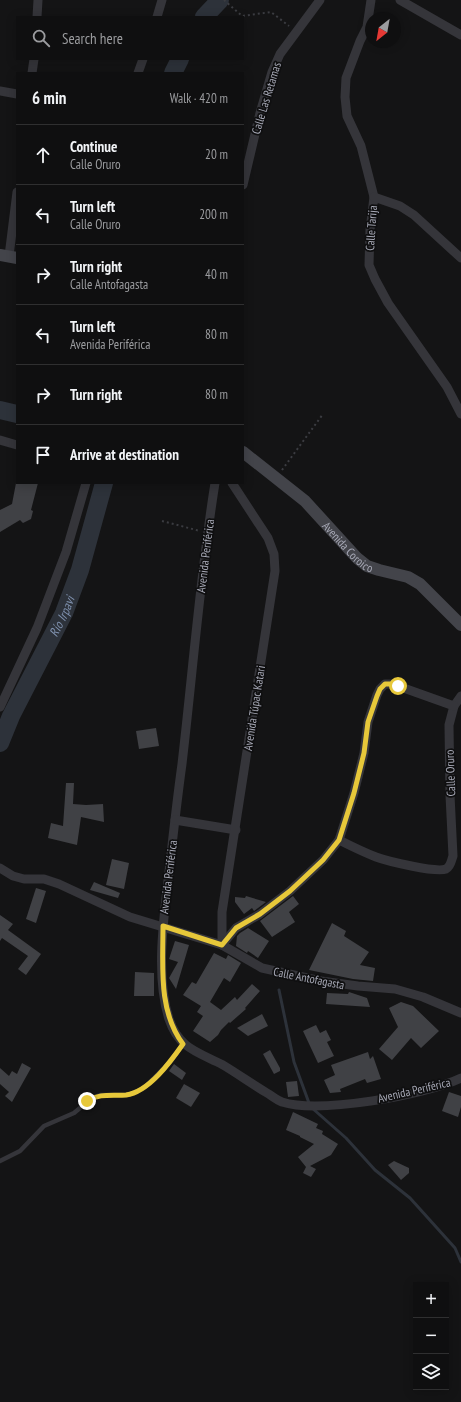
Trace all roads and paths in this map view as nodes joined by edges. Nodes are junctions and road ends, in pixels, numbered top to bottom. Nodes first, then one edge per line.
1 (38, 0) edge
2 (162, 0) edge
3 (224, 0) edge
4 (320, 0) edge
5 (371, 0) edge
6 (400, 0) edge
7 (37, 16) edge
8 (157, 16) edge
9 (296, 31) junction
10 (461, 35) edge
11 (34, 60) edge
12 (143, 60) edge
13 (32, 72) edge
14 (138, 72) edge
15 (0, 91) edge
16 (16, 94) edge
17 (244, 181) edge
18 (374, 197) junction
19 (16, 200) edge
20 (9, 257) edge
21 (461, 258) edge
22 (323, 414) dead end
23 (461, 414) edge
24 (0, 440) edge
25 (16, 445) edge
26 (244, 453) edge
27 (276, 477) junction
28 (86, 484) edge
29 (215, 484) edge
30 (233, 484) edge
31 (162, 521) dead end
32 (207, 533) junction
33 (461, 625) edge
34 (461, 696) edge
35 (454, 706) junction
36 (0, 707) edge
37 (175, 820) junction
38 (236, 830) junction
39 (339, 840) junction
40 (0, 868) edge
41 (163, 926) junction
42 (222, 945) junction
43 (461, 1013) edge
44 (183, 1044) junction
45 (461, 1078) edge
46 (0, 1161) edge

1 - 7 street
2 - 8 street
3 - 9 path
4 - 9 street, Calle Las Retamas
5 - 18 street, Calle Tarija
6 - 10 street
9 - 17 street, Calle Las Retamas
11 - 13 street
12 - 14 street
15 - 16 street
18 - 21 street
18 - 23 street, Calle Tarija
19 - 20 street
22 - 27 path
24 - 25 street
26 - 27 main road, Avenida Coroico
27 - 33 main road, Avenida Coroico
28 - 36 street
29 - 32 street, Avenida Periférica
30 - 38 street, Avenida Túpac Katari
31 - 32 path
32 - 37 street, Avenida Periférica
34 - 35 street, Calle Oruro
35 - 39 street
35 - 39 street, Calle Oruro
37 - 38 street
37 - 41 street, Avenida Periférica
38 - 42 street, Avenida Túpac Katari
39 - 42 street
40 - 41 street, Calle Antofagasta
41 - 42 street, Calle Antofagasta
41 - 44 street, Avenida Periférica
42 - 43 street, Calle Antofagasta
44 - 45 street, Avenida Periférica
44 - 46 lane

